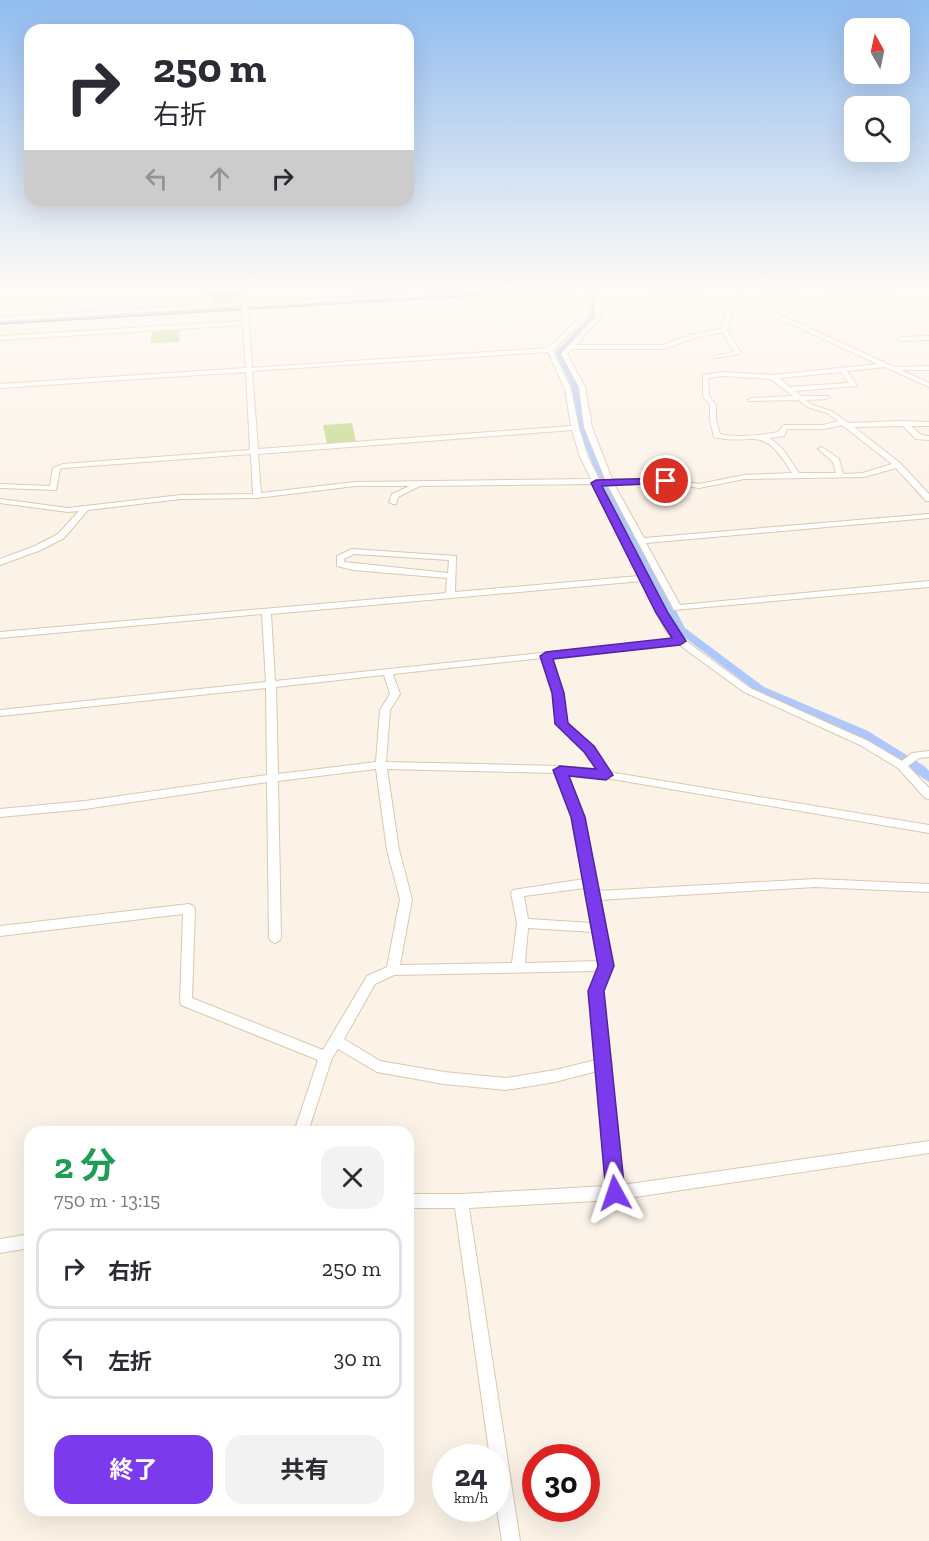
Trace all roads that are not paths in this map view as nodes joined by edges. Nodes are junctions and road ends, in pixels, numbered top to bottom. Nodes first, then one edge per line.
1 (249, 362) edge
2 (362, 362) edge
3 (555, 362) edge
4 (569, 362) edge
5 (881, 362) edge
6 (890, 366) junction
7 (929, 368) edge
8 (250, 369) junction
9 (843, 370) junction
10 (773, 377) junction
11 (929, 385) edge
12 (0, 386) edge
13 (789, 389) junction
14 (826, 397) dead end
15 (800, 398) junction
16 (751, 400) dead end
17 (846, 423) junction
18 (903, 423) junction
19 (929, 424) edge
20 (575, 428) junction
21 (764, 437) junction
22 (929, 438) edge
23 (822, 449) dead end
24 (255, 452) junction
25 (897, 465) junction
26 (797, 475) junction
27 (840, 475) junction
28 (596, 483) junction
29 (610, 483) junction
30 (422, 484) junction
31 (0, 486) edge
32 (257, 496) junction
33 (929, 499) edge
34 (0, 501) edge
35 (393, 502) dead end
36 (85, 509) junction
37 (929, 516) edge
38 (642, 541) junction
39 (0, 562) edge
40 (452, 576) junction
41 (643, 578) junction
42 (929, 584) edge
43 (450, 595) junction
44 (266, 611) junction
45 (0, 635) edge
46 (680, 641) junction
47 (546, 656) junction
48 (388, 673) junction
49 (271, 686) junction
50 (0, 713) edge
51 (929, 754) edge
52 (381, 765) junction
53 (903, 765) junction
54 (560, 770) junction
55 (606, 775) junction
56 (271, 778) junction
57 (929, 795) edge
58 (0, 813) edge
59 (929, 829) edge
60 (589, 883) junction
61 (929, 888) edge
62 (593, 896) junction
63 (523, 923) junction
64 (599, 928) junction
65 (0, 931) edge
66 (275, 938) dead end
67 (606, 966) junction
68 (518, 968) junction
69 (393, 970) junction
70 (336, 1041) junction
71 (326, 1058) junction
72 (603, 1064) junction
73 (303, 1126) edge
74 (929, 1147) edge
75 (615, 1193) junction
76 (414, 1201) edge
77 (462, 1201) junction
78 (24, 1242) edge
79 (0, 1246) edge
80 (511, 1541) edge

1 - 8 street
2 - 8 street
3 - 20 street
4 - 29 street
5 - 6 street
6 - 7 street
6 - 9 street
6 - 11 street
8 - 12 street
8 - 24 street
9 - 10 street
9 - 13 street
10 - 13 street
10 - 21 street
13 - 15 street
14 - 15 street
15 - 16 street
15 - 17 street
17 - 18 street
17 - 21 street
17 - 25 street
18 - 19 street
18 - 22 street
20 - 24 street
20 - 28 street
21 - 26 street
23 - 27 street
24 - 31 street
24 - 32 street
25 - 27 street
25 - 33 street
26 - 27 street
26 - 29 street
28 - 29 street
28 - 30 street
28 - 41 street
29 - 38 street
30 - 32 street
30 - 35 street
32 - 36 street
34 - 36 street
36 - 39 street
37 - 38 street
38 - 42 street
40 - 40 street
40 - 43 street
41 - 43 street
41 - 46 street
43 - 44 street
44 - 45 street
44 - 49 street
46 - 47 street
46 - 53 street
47 - 48 street
47 - 55 street
48 - 49 street
48 - 52 street
49 - 50 street
49 - 56 street
51 - 53 street
52 - 54 street
52 - 56 street
52 - 69 street
53 - 57 street
54 - 55 street
54 - 60 street
55 - 59 street
56 - 58 street
56 - 66 street
60 - 62 street
60 - 63 street
61 - 62 street
62 - 64 street
63 - 64 street
63 - 68 street
64 - 67 street
65 - 71 street
67 - 68 street
67 - 72 street
68 - 69 street
69 - 70 street
70 - 71 street
70 - 72 street
71 - 73 street
72 - 75 street
74 - 75 street
75 - 77 street
76 - 77 street
77 - 80 street
78 - 79 street

